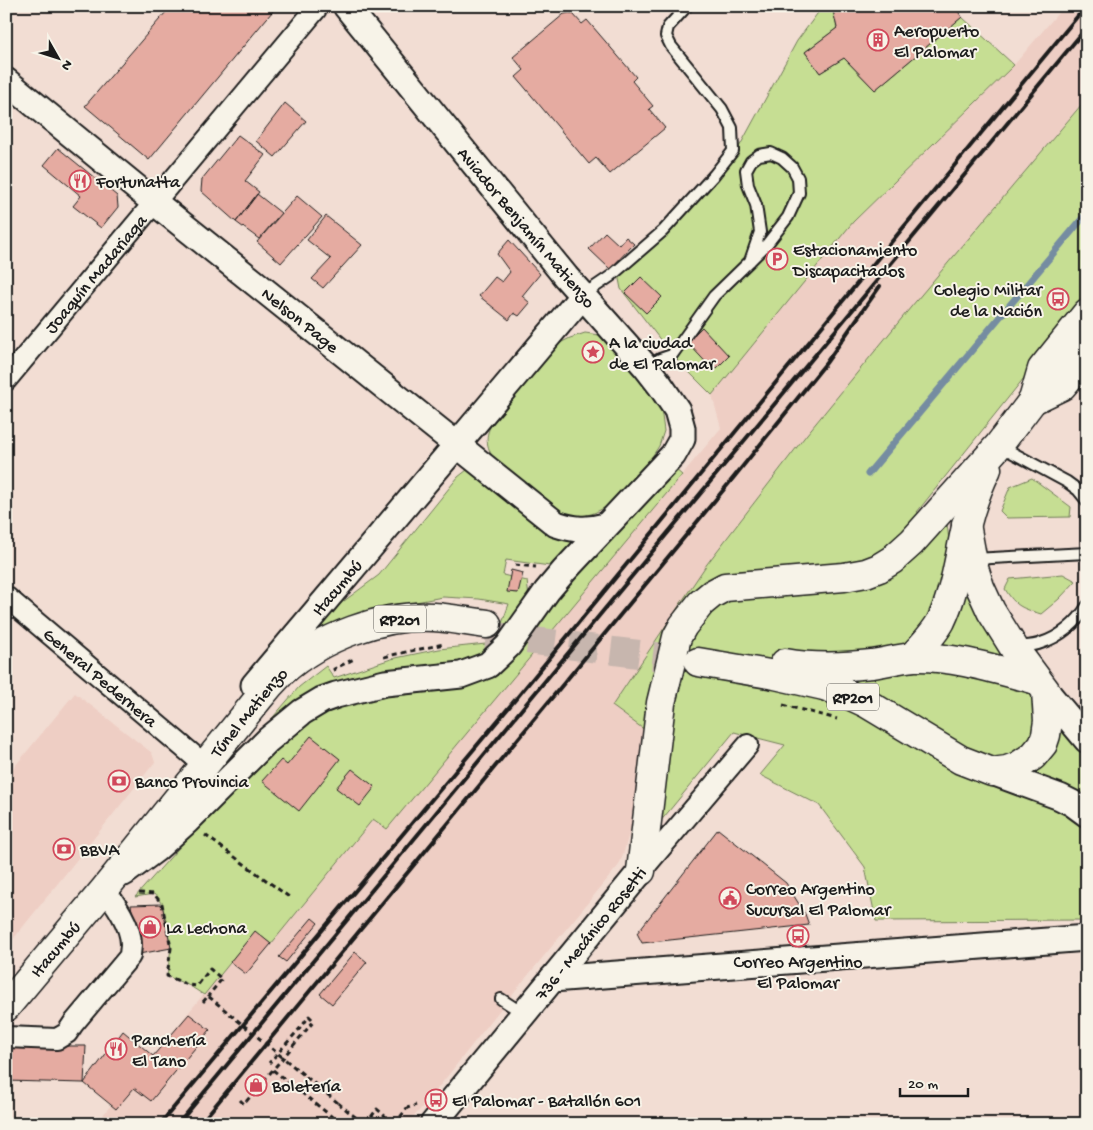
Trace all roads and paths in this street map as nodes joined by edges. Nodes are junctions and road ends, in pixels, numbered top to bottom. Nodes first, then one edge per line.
1 (317, 6) edge
2 (346, 6) edge
3 (687, 6) edge
4 (6, 81) edge
5 (154, 202) junction
6 (750, 261) junction
7 (583, 295) junction
8 (1087, 313) edge
9 (1087, 356) edge
10 (646, 367) junction
11 (6, 380) edge
12 (1033, 400) junction
13 (457, 444) junction
14 (999, 445) junction
15 (673, 455) joint
16 (1087, 501) edge
17 (966, 524) junction
18 (605, 526) junction
19 (1087, 553) edge
20 (972, 559) junction
21 (6, 597) edge
22 (1087, 606) edge
23 (487, 629) tunnel mouth
24 (444, 644) dead end
25 (1014, 648) junction
26 (360, 656) dead end
27 (912, 657) junction
28 (382, 658) dead end
29 (337, 676) dead end
30 (1041, 686) junction
31 (1087, 740) edge
32 (748, 745) dead end
33 (194, 756) junction
34 (992, 772) junction
35 (1087, 814) edge
36 (187, 821) junction
37 (641, 871) junction
38 (104, 890) junction
39 (289, 897) dead end
40 (1087, 938) edge
41 (552, 979) junction
42 (208, 996) junction
43 (501, 999) dead end
44 (203, 1002) dead end
45 (6, 1007) edge
46 (524, 1014) junction
47 (6, 1037) edge
48 (278, 1053) junction
49 (269, 1063) dead end
50 (273, 1070) junction
51 (240, 1100) dead end
52 (408, 1108) dead end
53 (341, 1124) edge
54 (365, 1124) edge
55 (394, 1124) edge
56 (433, 1124) edge

1 - 5 street, Joaquín Madariaga
2 - 7 street, Aviador Benjamín Matienzo
3 - 7 lane
4 - 5 street, Nelson Page
5 - 11 street, Joaquín Madariaga
5 - 13 street, Nelson Page
6 - 6 lane
6 - 10 lane
7 - 10 street, Aviador Benjamín Matienzo
7 - 13 street, Itacumbú
8 - 12 main road
9 - 12 main road
10 - 15 street, Aviador Benjamín Matienzo
12 - 14 main road
13 - 18 street, Nelson Page
13 - 33 street, Itacumbú
14 - 16 lane
14 - 17 main road
14 - 37 main road
15 - 18 street, Itacumbú
17 - 20 main road
17 - 27 main road
18 - 36 street, Itacumbú
19 - 20 lane
20 - 25 main road
21 - 33 street, General Pedernera
22 - 25 lane
23 - 38 main road, Túnel Matienzo / RP201
24 - 28 path
25 - 30 main road
26 - 29 path
27 - 30 main road
27 - 34 main road, RP201
30 - 31 street
30 - 34 main road
32 - 37 street, 736 - Mecánico Rosetti
33 - 38 street, Itacumbú
34 - 35 street
36 - 38 street, Itacumbú
36 - 39 path
37 - 41 street, 736 - Mecánico Rosetti
38 - 42 path
38 - 45 main road, Itacumbú / RP201
38 - 47 street
40 - 41 street
41 - 46 street, 736 - Mecánico Rosetti
42 - 44 path, bridge
42 - 48 path, bridge
43 - 46 lane
46 - 56 street, 736 - Mecánico Rosetti
48 - 49 path
48 - 50 path
48 - 54 path, bridge
50 - 51 path
50 - 53 path
52 - 55 path
54 - 55 path

